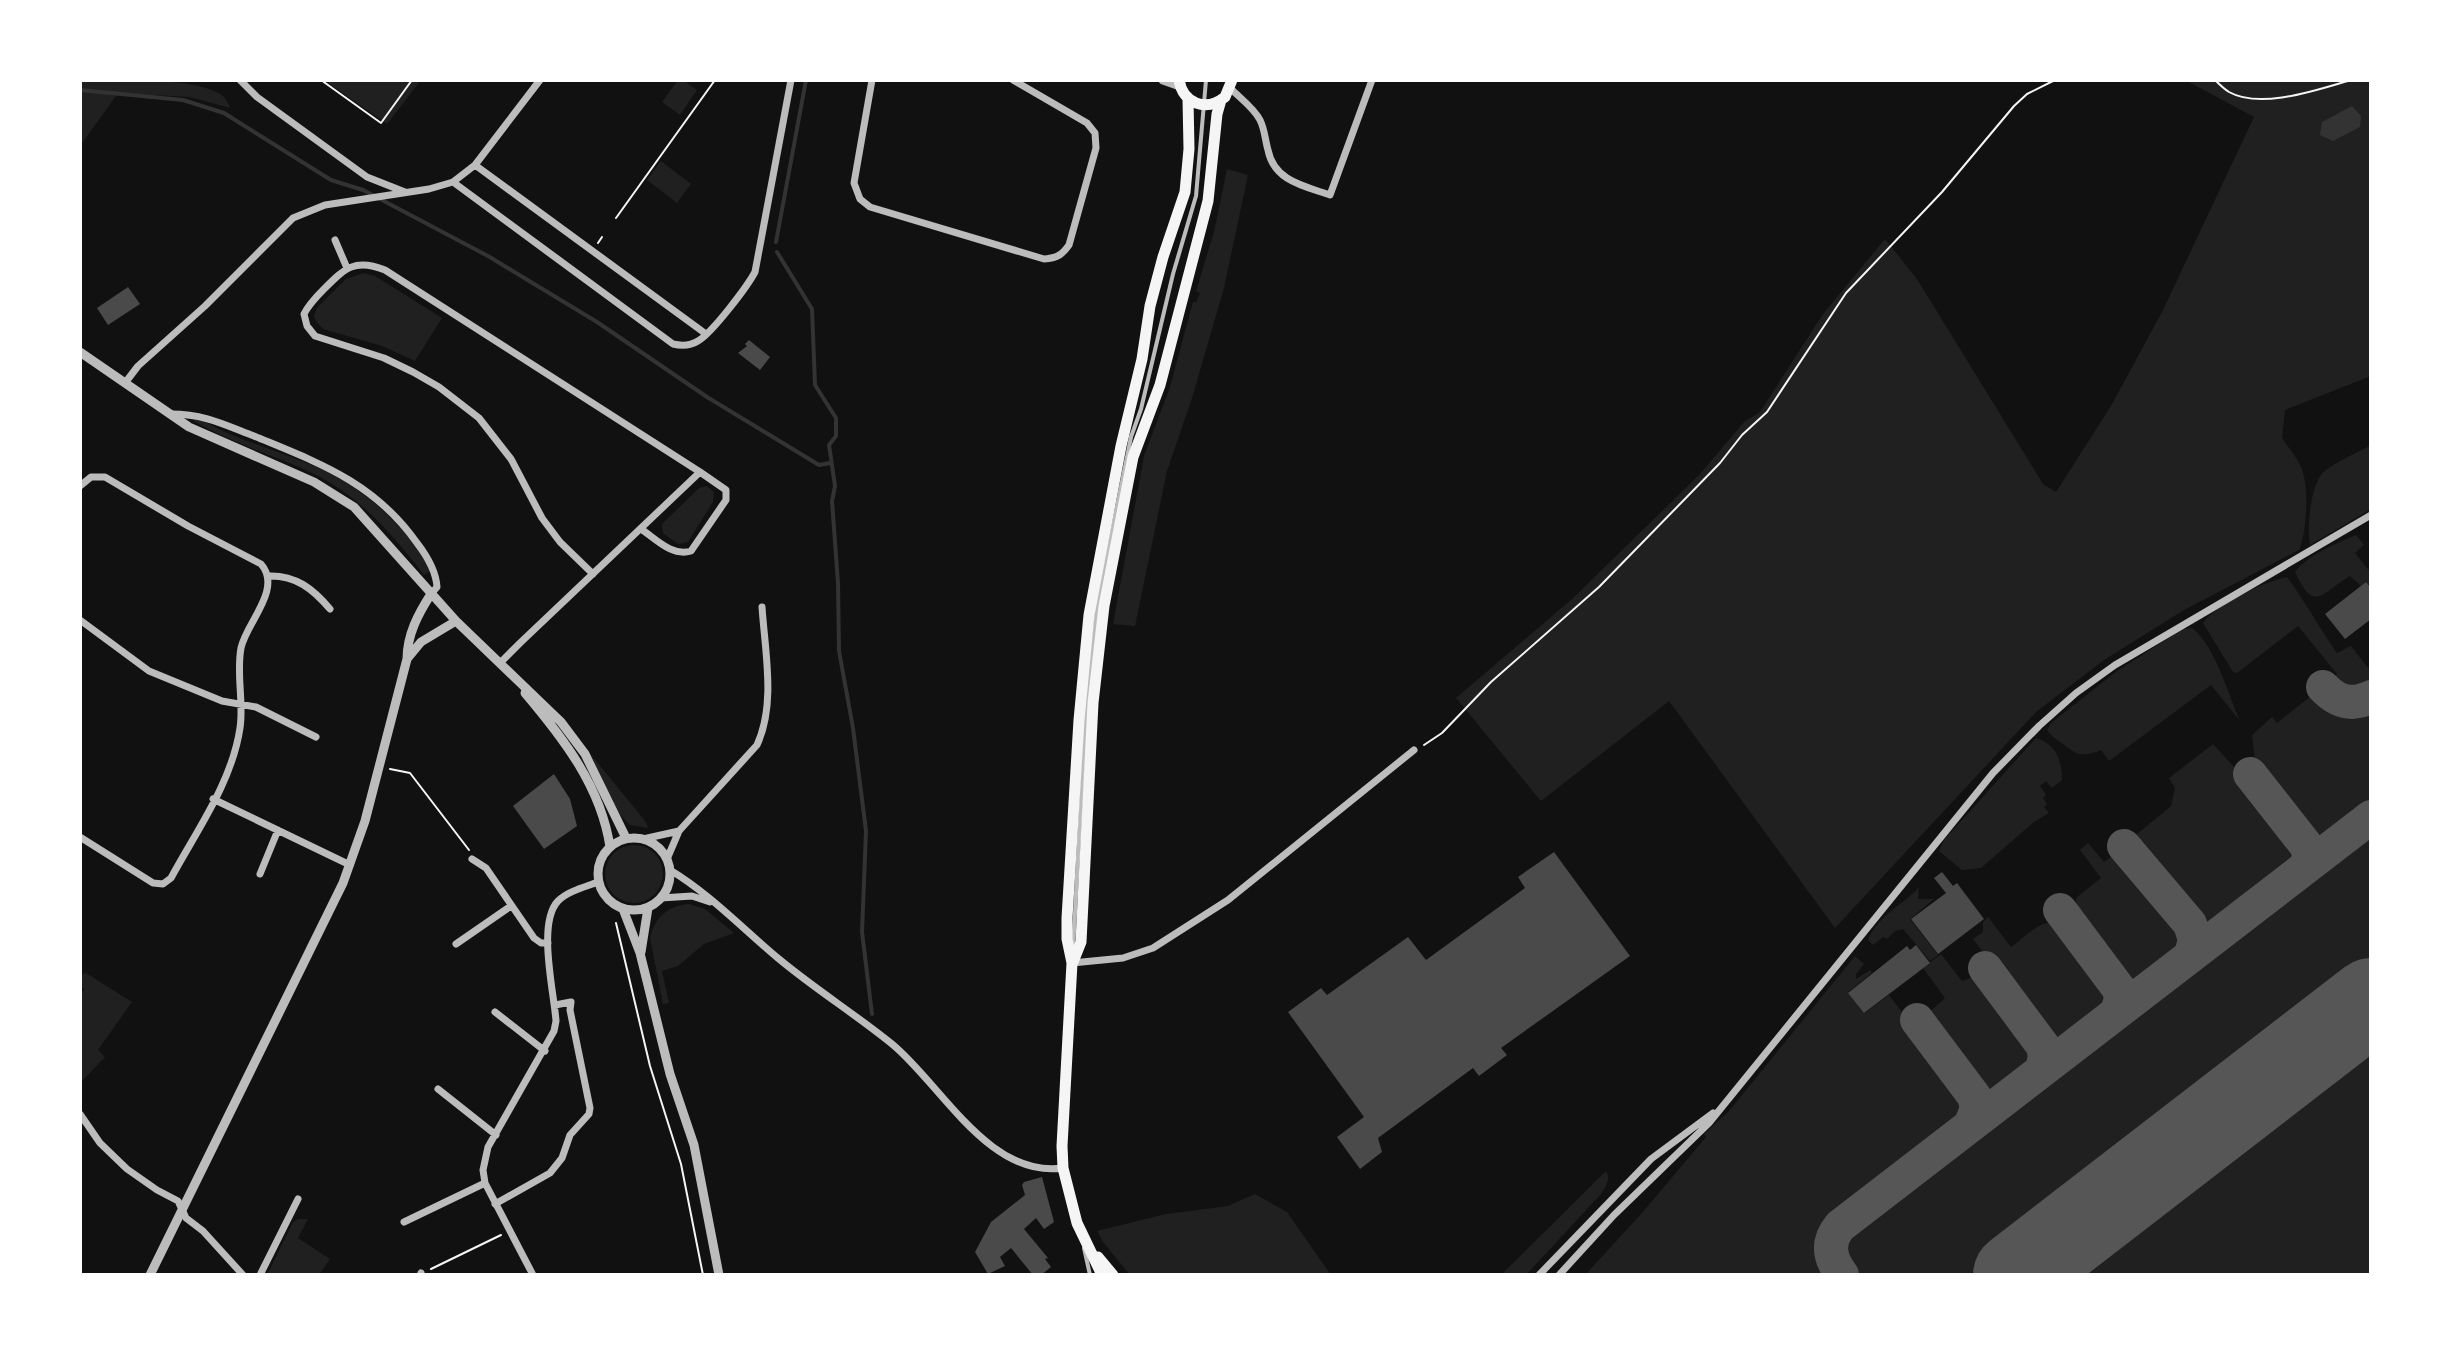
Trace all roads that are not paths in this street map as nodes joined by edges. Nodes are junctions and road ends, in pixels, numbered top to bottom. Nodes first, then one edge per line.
1 (240, 80) edge
2 (540, 80) edge
3 (791, 80) edge
4 (872, 80) edge
5 (1013, 80) edge
6 (1163, 80) edge
7 (1206, 80) edge
8 (1372, 80) edge
9 (1179, 83) edge
10 (1231, 84) edge
11 (1188, 99) junction
12 (1221, 100) junction
13 (1202, 105) junction
14 (475, 165) junction
15 (453, 182) junction
16 (403, 193) junction
17 (335, 240) dead end
18 (347, 268) junction
19 (706, 334) junction
20 (80, 352) edge
21 (125, 383) junction
22 (1141, 409) junction
23 (168, 414) junction
24 (1137, 445) junction
25 (700, 472) junction
26 (80, 486) edge
27 (2371, 515) edge
28 (641, 529) junction
29 (593, 574) junction
30 (268, 576) junction
31 (431, 594) junction
32 (762, 607) dead end
33 (330, 609) dead end
34 (80, 620) edge
35 (456, 621) junction
36 (407, 659) junction
37 (500, 663) junction
38 (243, 703) junction
39 (316, 737) dead end
40 (1414, 750) road end
41 (213, 799) junction
42 (278, 830) junction
43 (679, 831) junction
44 (80, 837) edge
45 (626, 838) junction
46 (643, 839) junction
47 (610, 847) junction
48 (472, 859) road end
49 (667, 859) junction
50 (350, 865) junction
51 (670, 870) junction
52 (260, 874) dead end
53 (598, 882) junction
54 (661, 898) junction
55 (714, 903) junction
56 (511, 906) junction
57 (648, 908) junction
58 (623, 909) junction
59 (548, 943) junction
60 (456, 944) dead end
61 (640, 953) junction
62 (1072, 963) junction
63 (555, 1005) junction
64 (495, 1012) dead end
65 (545, 1051) junction
66 (438, 1089) dead end
67 (1721, 1107) junction
68 (80, 1114) edge
69 (496, 1135) junction
70 (1651, 1159) junction
71 (1063, 1168) junction
72 (1661, 1170) junction
73 (485, 1183) junction
74 (298, 1199) dead end
75 (495, 1204) junction
76 (182, 1209) junction
77 (404, 1222) dead end
78 (1085, 1242) junction
79 (150, 1275) edge
80 (243, 1275) edge
81 (260, 1275) edge
82 (533, 1275) edge
83 (719, 1275) edge
84 (1090, 1275) edge
85 (1102, 1275) edge
86 (1113, 1275) edge
87 (1539, 1275) edge
88 (1559, 1275) edge

1 - 16 street
2 - 14 street
3 - 19 street
4 - 5 street
6 - 9 street
7 - 13 lane
8 - 10 street
9 - 11 main road
10 - 12 main road
11 - 13 main road
11 - 62 main road
12 - 13 main road
12 - 24 main road
13 - 22 lane
14 - 15 street
14 - 19 street
15 - 16 street
15 - 19 street
16 - 21 street
17 - 18 street
18 - 25 street
18 - 29 street
20 - 21 street
21 - 23 street
22 - 24 lane
22 - 62 lane
23 - 31 street
23 - 31 street
24 - 62 main road
25 - 28 street
25 - 28 street
26 - 30 street
27 - 67 street
28 - 29 street
29 - 37 street
30 - 33 street
30 - 38 street
31 - 35 street
31 - 36 street
32 - 43 street
34 - 38 street
35 - 36 street
35 - 37 street
36 - 50 street
37 - 45 street
37 - 47 street
38 - 39 street
38 - 41 street
40 - 62 street
41 - 42 street
41 - 44 street
42 - 50 street
42 - 52 street
43 - 46 street
43 - 49 street
45 - 46 street
45 - 47 street
46 - 49 street
47 - 53 street
48 - 56 street
49 - 51 street
50 - 76 street
51 - 54 street
51 - 55 street
53 - 58 street
53 - 59 street
54 - 55 street
54 - 57 street
55 - 71 street
56 - 59 street
56 - 60 street
57 - 58 street
57 - 61 street
58 - 61 street
59 - 63 street
61 - 83 street
62 - 71 main road
63 - 65 street
63 - 75 street
64 - 65 street
65 - 69 street
66 - 69 street
67 - 70 street
67 - 72 street
68 - 76 street
69 - 73 street
70 - 72 street
70 - 87 street
71 - 78 main road
72 - 88 street
73 - 75 street
73 - 77 street
74 - 81 street
75 - 82 street
76 - 79 street
76 - 80 street
78 - 84 lane
78 - 85 main road
78 - 86 main road

